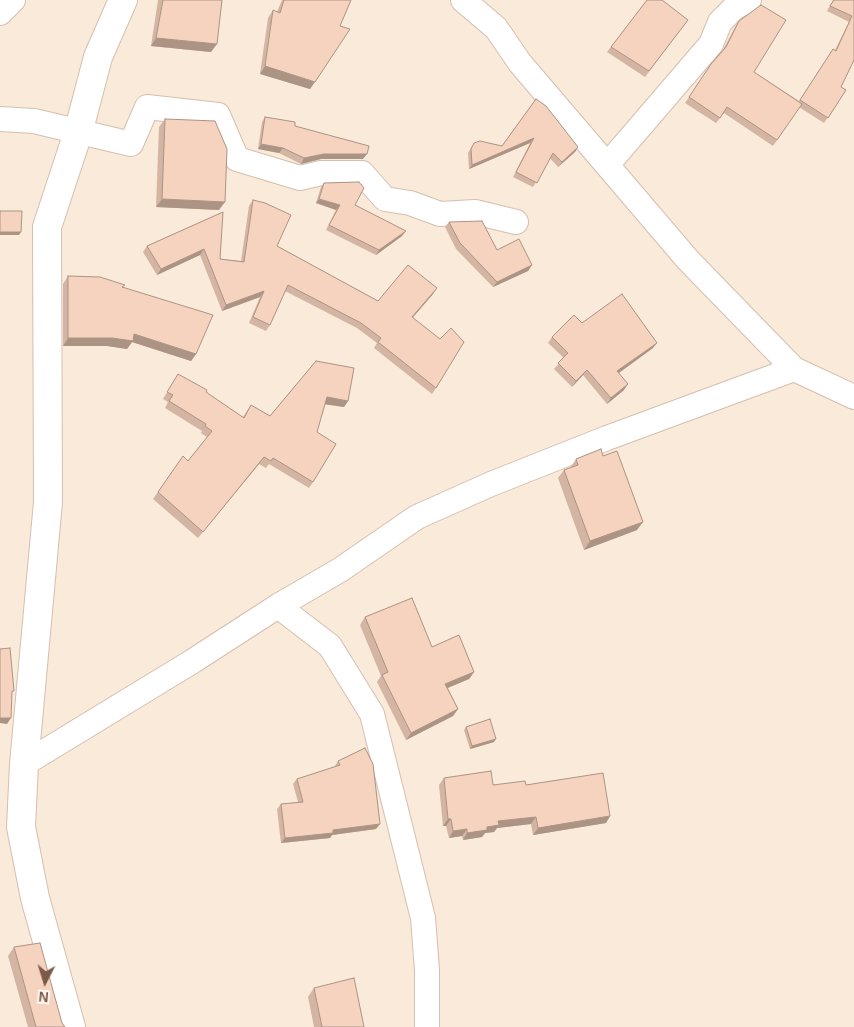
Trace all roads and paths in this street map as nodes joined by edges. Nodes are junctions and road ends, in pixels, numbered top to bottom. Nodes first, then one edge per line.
1 (13, 0) edge
2 (123, 0) edge
3 (464, 0) edge
4 (749, 0) edge
5 (0, 13) edge
6 (0, 119) edge
7 (78, 133) junction
8 (608, 164) junction
9 (516, 222) dead end
10 (794, 369) junction
11 (854, 397) edge
12 (278, 606) junction
13 (24, 764) junction
14 (71, 1027) edge
15 (427, 1027) edge

1 - 5 street
2 - 7 street
3 - 8 street
4 - 8 street
6 - 7 street
7 - 9 street
7 - 13 street
8 - 10 street
10 - 11 street
10 - 12 street
12 - 13 street
12 - 15 street
13 - 14 street

